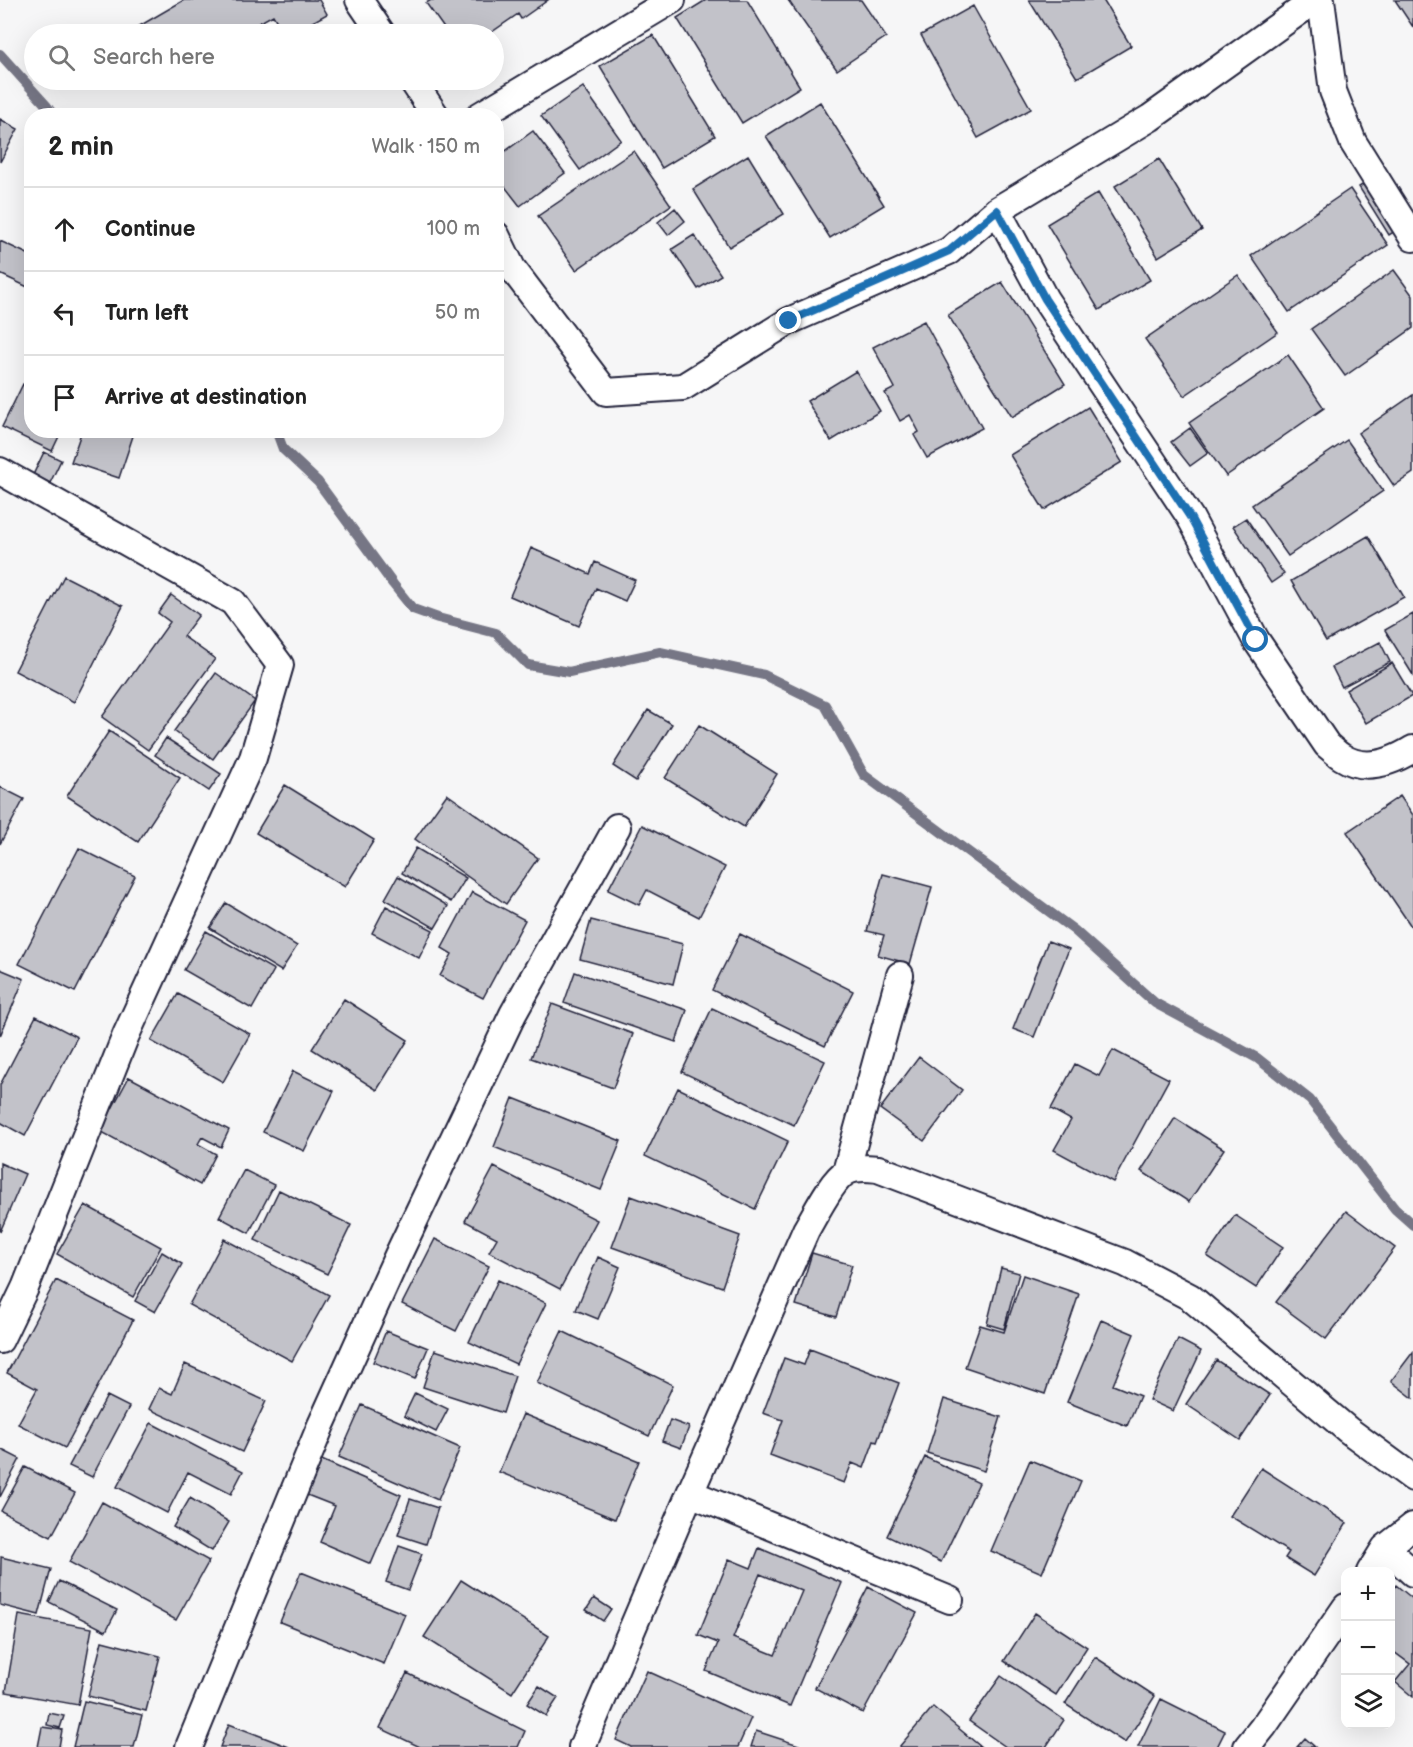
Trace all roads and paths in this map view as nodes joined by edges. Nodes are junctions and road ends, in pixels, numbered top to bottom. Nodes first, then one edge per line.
1 (358, 0) edge
2 (672, 0) edge
3 (1314, 0) edge
4 (1321, 0) edge
5 (375, 24) edge
6 (419, 90) edge
7 (431, 108) edge
8 (492, 108) edge
9 (997, 210) junction
10 (1413, 238) edge
11 (504, 252) edge
12 (2, 479) edge
13 (1413, 749) edge
14 (617, 827) dead end
15 (900, 975) dead end
16 (846, 1172) junction
17 (0, 1340) edge
18 (1413, 1478) edge
19 (690, 1493) junction
20 (1413, 1526) edge
21 (1385, 1548) junction
22 (1373, 1567) edge
23 (1413, 1573) edge
24 (950, 1600) dead end
25 (1341, 1614) edge
26 (189, 1747) edge
27 (582, 1747) edge
28 (1247, 1747) edge

1 - 5 street
2 - 8 street
3 - 9 street
4 - 10 street
6 - 7 street
9 - 11 street
9 - 13 street
12 - 17 street
14 - 26 street
15 - 16 street
16 - 18 street
16 - 19 street
19 - 24 street
19 - 27 street
20 - 21 street
21 - 22 street
21 - 23 street
25 - 28 street

